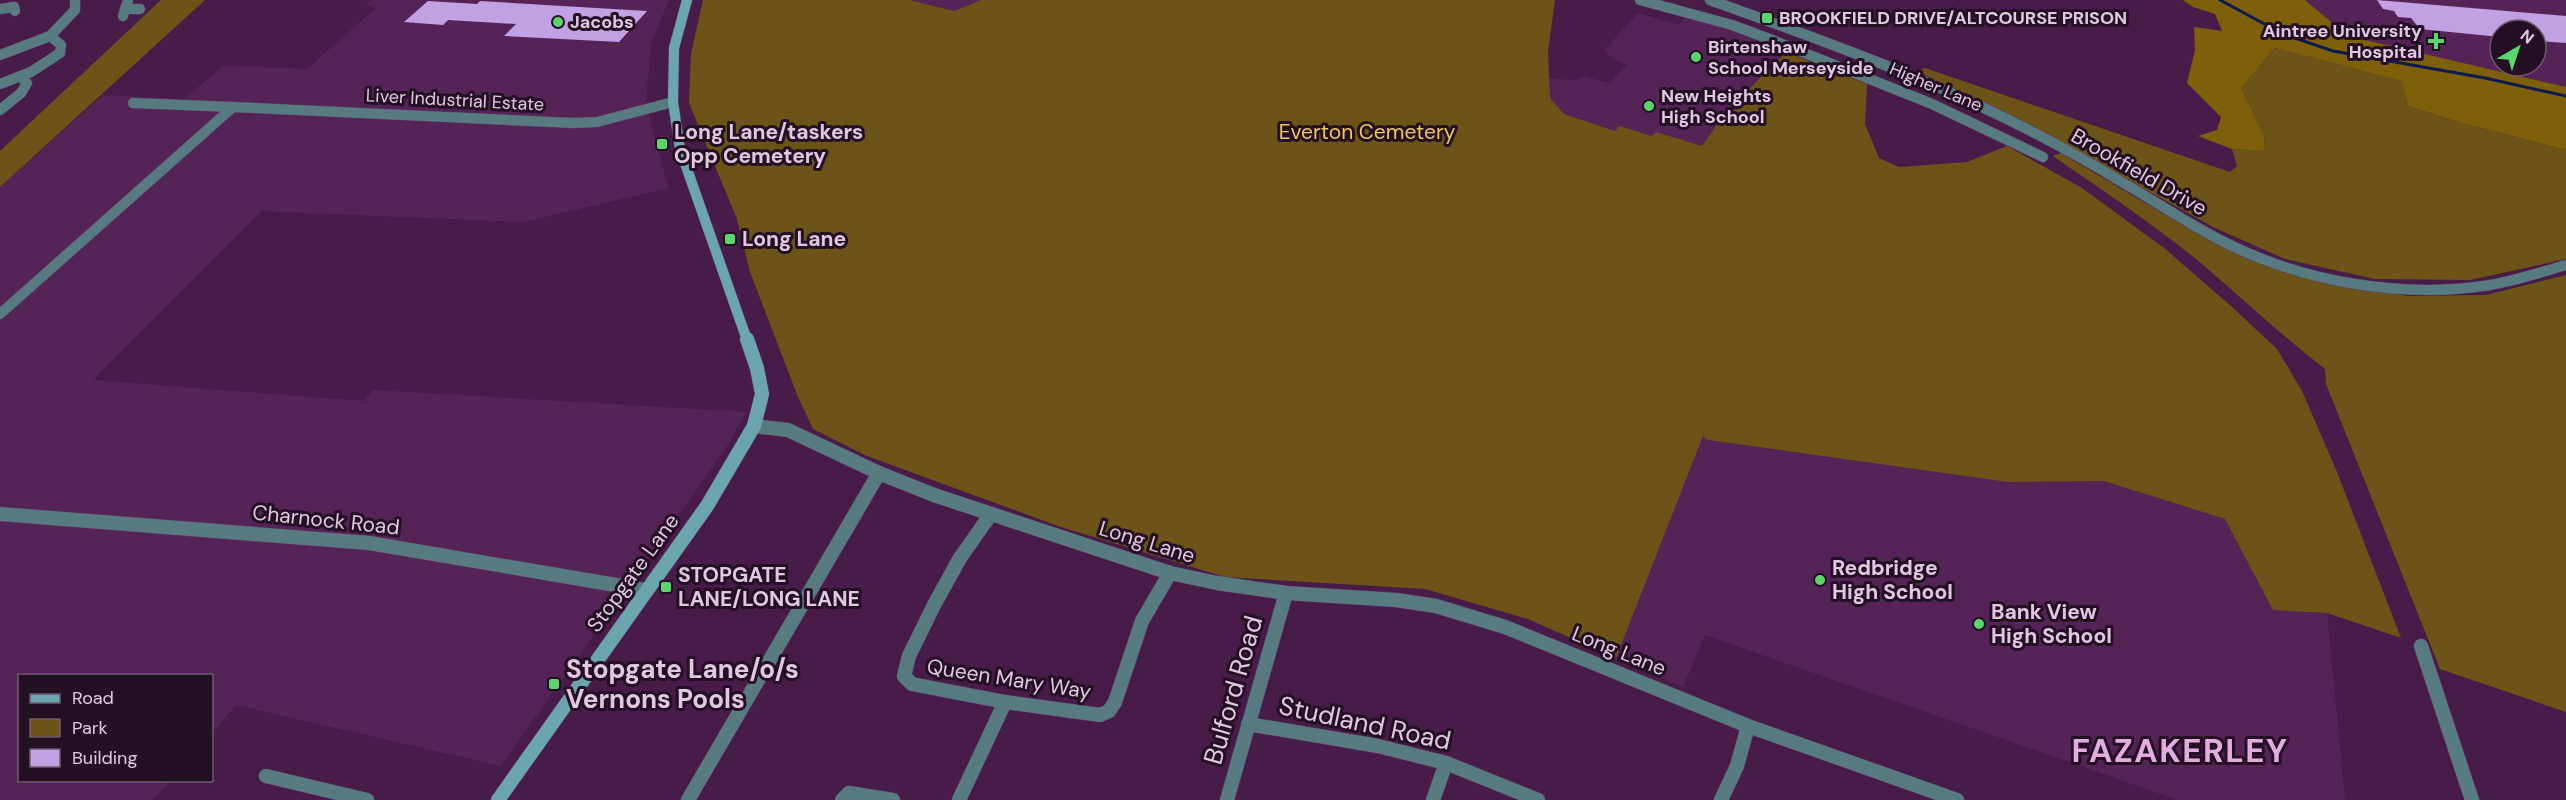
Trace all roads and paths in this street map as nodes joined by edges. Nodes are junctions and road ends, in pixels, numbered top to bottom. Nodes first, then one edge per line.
1 (75, 0) edge
2 (687, 0) edge
3 (1640, 0) edge
4 (1710, 0) edge
5 (125, 8) edge
6 (0, 9) edge
7 (140, 9) dead end
8 (15, 11) dead end
9 (50, 36) junction
10 (0, 55) edge
11 (21, 77) junction
12 (0, 84) edge
13 (673, 102) junction
14 (133, 103) dead end
15 (233, 107) junction
16 (0, 110) edge
17 (2043, 157) dead end
18 (2566, 265) edge
19 (0, 314) edge
20 (754, 426) junction
21 (879, 473) junction
22 (0, 514) edge
23 (991, 514) junction
24 (1170, 573) junction
25 (645, 590) junction
26 (1286, 593) junction
27 (2421, 646) dead end
28 (1005, 702) junction
29 (1248, 724) junction
30 (1748, 726) junction
31 (1446, 763) junction
32 (266, 776) dead end
33 (367, 800) edge
34 (498, 800) edge
35 (688, 800) edge
36 (842, 800) edge
37 (893, 800) edge
38 (959, 800) edge
39 (1227, 800) edge
40 (1433, 800) edge
41 (1538, 800) edge
42 (1721, 800) edge
43 (1957, 800) edge
44 (2472, 800) edge

1 - 9 street
2 - 13 main road
3 - 17 street, Higher Lane
4 - 18 street, Brookfield Drive
5 - 7 street
6 - 8 street
9 - 10 street
9 - 11 street
11 - 12 street
11 - 16 street
13 - 15 street, Liver Industrial Estate
13 - 20 main road
14 - 15 street, Liver Industrial Estate
15 - 19 street
20 - 21 street, Long Lane
20 - 25 main road, Stopgate Lane
21 - 23 street, Long Lane
21 - 35 street
22 - 25 street, Charnock Road
23 - 24 street, Long Lane
23 - 28 street, Queen Mary Way
24 - 26 street, Long Lane
24 - 28 street, Queen Mary Way
25 - 34 main road, Stopgate Lane
26 - 29 street, Bulford Road
26 - 30 street, Long Lane
27 - 44 street
28 - 38 street
29 - 31 street, Studland Road
29 - 39 street, Bulford Road
30 - 42 street
30 - 43 street, Long Lane
31 - 40 street
31 - 41 street, Studland Road
32 - 33 street
36 - 37 street

